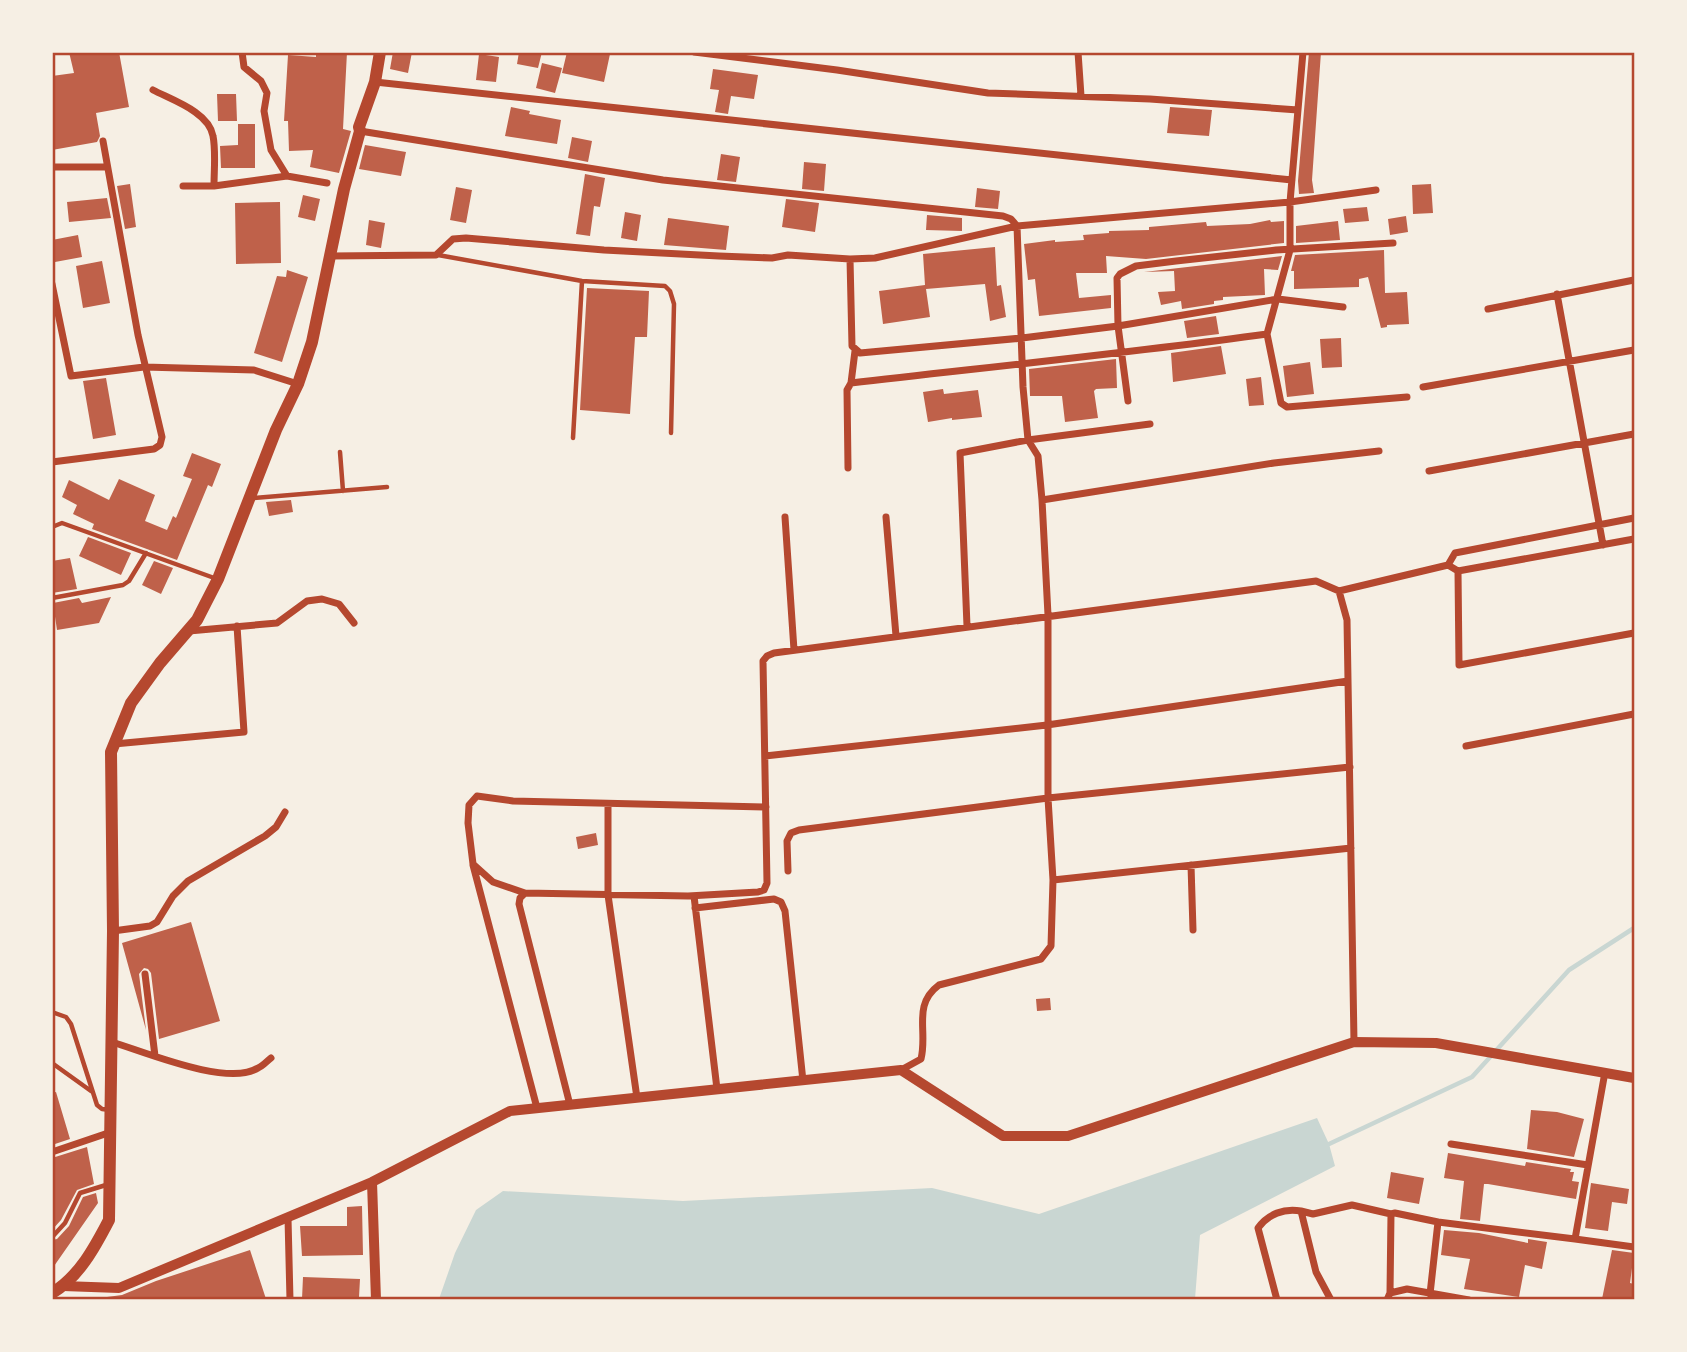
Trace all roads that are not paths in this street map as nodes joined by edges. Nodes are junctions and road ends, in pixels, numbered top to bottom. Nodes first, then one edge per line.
1 (242, 52) edge
2 (380, 52) edge
3 (694, 52) edge
4 (1078, 52) edge
5 (1303, 52) edge
6 (375, 82) junction
7 (153, 90) dead end
8 (1081, 96) junction
9 (1298, 110) junction
10 (360, 131) junction
11 (103, 141) dead end
12 (52, 167) edge
13 (107, 167) junction
14 (287, 176) junction
15 (1292, 180) junction
16 (327, 183) dead end
17 (183, 186) dead end
18 (214, 186) junction
19 (1376, 190) dead end
20 (1290, 202) junction
21 (1017, 226) junction
22 (1393, 243) dead end
23 (1290, 250) junction
24 (438, 255) junction
25 (330, 256) junction
26 (850, 259) junction
27 (1634, 280) edge
28 (582, 281) junction
29 (52, 284) edge
30 (1557, 294) junction
31 (1278, 299) junction
32 (1343, 307) dead end
33 (1488, 309) dead end
34 (1118, 326) junction
35 (1267, 334) junction
36 (1022, 338) junction
37 (1634, 350) edge
38 (855, 351) junction
39 (1123, 354) junction
40 (1570, 361) junction
41 (1023, 363) junction
42 (144, 367) junction
43 (851, 383) junction
44 (298, 384) junction
45 (1423, 387) dead end
46 (1407, 397) dead end
47 (1128, 401) dead end
48 (1150, 424) dead end
49 (671, 433) dead end
50 (1634, 434) edge
51 (573, 438) dead end
52 (1028, 440) junction
53 (1585, 443) junction
54 (1379, 451) dead end
55 (340, 452) dead end
56 (52, 462) edge
57 (848, 468) dead end
58 (1429, 471) dead end
59 (387, 487) dead end
60 (343, 491) junction
61 (248, 498) junction
62 (1042, 500) junction
63 (785, 517) dead end
64 (886, 517) dead end
65 (1634, 518) edge
66 (1600, 524) junction
67 (52, 527) edge
68 (1634, 539) edge
69 (1603, 545) junction
70 (146, 553) junction
71 (1448, 565) junction
72 (1458, 571) junction
73 (218, 579) junction
74 (1339, 591) junction
75 (52, 598) edge
76 (1048, 615) junction
77 (354, 623) dead end
78 (237, 626) junction
79 (967, 626) junction
80 (188, 631) junction
81 (1634, 633) edge
82 (896, 636) junction
83 (794, 650) junction
84 (1348, 681) junction
85 (1634, 714) edge
86 (1047, 725) junction
87 (114, 744) junction
88 (1466, 746) dead end
89 (765, 755) junction
90 (1350, 767) junction
91 (1048, 798) junction
92 (608, 805) junction
93 (766, 807) junction
94 (285, 812) dead end
95 (1351, 848) junction
96 (473, 864) junction
97 (1191, 865) junction
98 (788, 871) dead end
99 (1054, 880) junction
100 (526, 894) junction
101 (608, 895) junction
102 (694, 896) junction
103 (695, 908) junction
104 (1193, 930) dead end
105 (113, 931) junction
106 (145, 974) dead end
107 (52, 1012) edge
108 (112, 1042) junction
109 (1354, 1042) junction
110 (155, 1056) junction
111 (271, 1058) dead end
112 (52, 1063) edge
113 (901, 1070) junction
114 (1605, 1072) junction
115 (1634, 1078) edge
116 (803, 1081) junction
117 (718, 1089) junction
118 (92, 1091) junction
119 (637, 1098) junction
120 (570, 1105) junction
121 (537, 1108) junction
122 (111, 1110) junction
123 (111, 1132) junction
124 (1451, 1144) dead end
125 (52, 1153) edge
126 (1588, 1165) junction
127 (372, 1182) junction
128 (110, 1183) junction
129 (1301, 1211) junction
130 (1391, 1214) junction
131 (288, 1217) junction
132 (1437, 1222) junction
133 (54, 1235) edge
134 (1575, 1239) junction
135 (1634, 1248) edge
136 (58, 1290) edge
137 (119, 1294) edge
138 (1430, 1294) junction
139 (1388, 1296) edge
140 (290, 1300) edge
141 (376, 1300) edge
142 (1277, 1300) edge
143 (1331, 1300) edge
144 (1469, 1300) edge

1 - 14 street
2 - 6 main road
3 - 8 street
4 - 8 street
5 - 9 street
6 - 10 main road
6 - 15 street
7 - 18 street
8 - 9 street
9 - 15 street
10 - 21 street
10 - 25 main road
11 - 13 street
12 - 13 street
13 - 42 street
14 - 16 street
14 - 18 street
15 - 20 street
17 - 18 street
19 - 20 street
20 - 21 street
20 - 23 street
21 - 26 street
21 - 36 street
22 - 23 street
23 - 31 street
23 - 34 street
24 - 25 street
24 - 26 street
24 - 28 lane
25 - 44 main road
26 - 38 street
27 - 30 street
28 - 49 lane
28 - 51 lane
29 - 42 street
30 - 33 street
30 - 40 street
31 - 32 street
31 - 34 street
31 - 35 street
34 - 36 street
34 - 39 street
35 - 39 street
35 - 46 street
36 - 38 street
36 - 41 street
37 - 40 street
38 - 43 street
39 - 41 street
39 - 47 street
40 - 45 street
40 - 53 street
41 - 43 street
41 - 52 street
42 - 44 street
42 - 56 street
43 - 57 street
44 - 61 main road
48 - 52 street
50 - 53 street
52 - 62 street
52 - 79 street
53 - 58 street
53 - 66 street
54 - 62 street
55 - 60 lane
59 - 60 lane
60 - 61 lane
61 - 73 main road
62 - 76 street
63 - 83 street
64 - 82 street
65 - 66 street
66 - 69 street
66 - 71 street
67 - 70 lane
68 - 69 street
69 - 72 street
70 - 73 lane
70 - 75 lane
71 - 72 street
71 - 74 street
72 - 81 street
73 - 80 main road
74 - 76 street
74 - 84 street
76 - 79 street
76 - 86 street
77 - 78 street
78 - 80 street
78 - 87 street
79 - 82 street
80 - 87 main road
82 - 83 street
83 - 89 street
84 - 86 street
84 - 90 street
85 - 88 street
86 - 89 street
86 - 91 street
87 - 105 main road
89 - 93 street
90 - 91 street
90 - 95 street
91 - 98 street
91 - 99 street
92 - 93 street
92 - 96 street
92 - 101 street
93 - 102 street
94 - 105 street
95 - 97 street
95 - 109 street
96 - 100 street
96 - 121 street
97 - 99 street
97 - 104 street
99 - 113 street
100 - 101 street
100 - 120 street
101 - 102 street
101 - 119 street
102 - 103 street
103 - 116 street
103 - 117 street
105 - 108 main road
106 - 110 street
107 - 118 lane
108 - 110 street
108 - 122 main road
109 - 113 street
109 - 114 street
110 - 111 street
112 - 118 lane
113 - 116 street
114 - 115 street
114 - 126 street
116 - 117 street
117 - 119 street
118 - 122 lane
119 - 120 street
120 - 121 street
121 - 127 street
122 - 123 main road
123 - 125 street
123 - 128 main road
124 - 126 street
126 - 134 street
127 - 131 street
127 - 141 street
128 - 133 lane
128 - 136 main road
129 - 130 street
129 - 142 street
129 - 143 street
130 - 132 street
130 - 139 street
131 - 137 street
131 - 140 street
132 - 134 street
132 - 138 street
134 - 135 street
136 - 137 street
138 - 139 street
138 - 144 street

